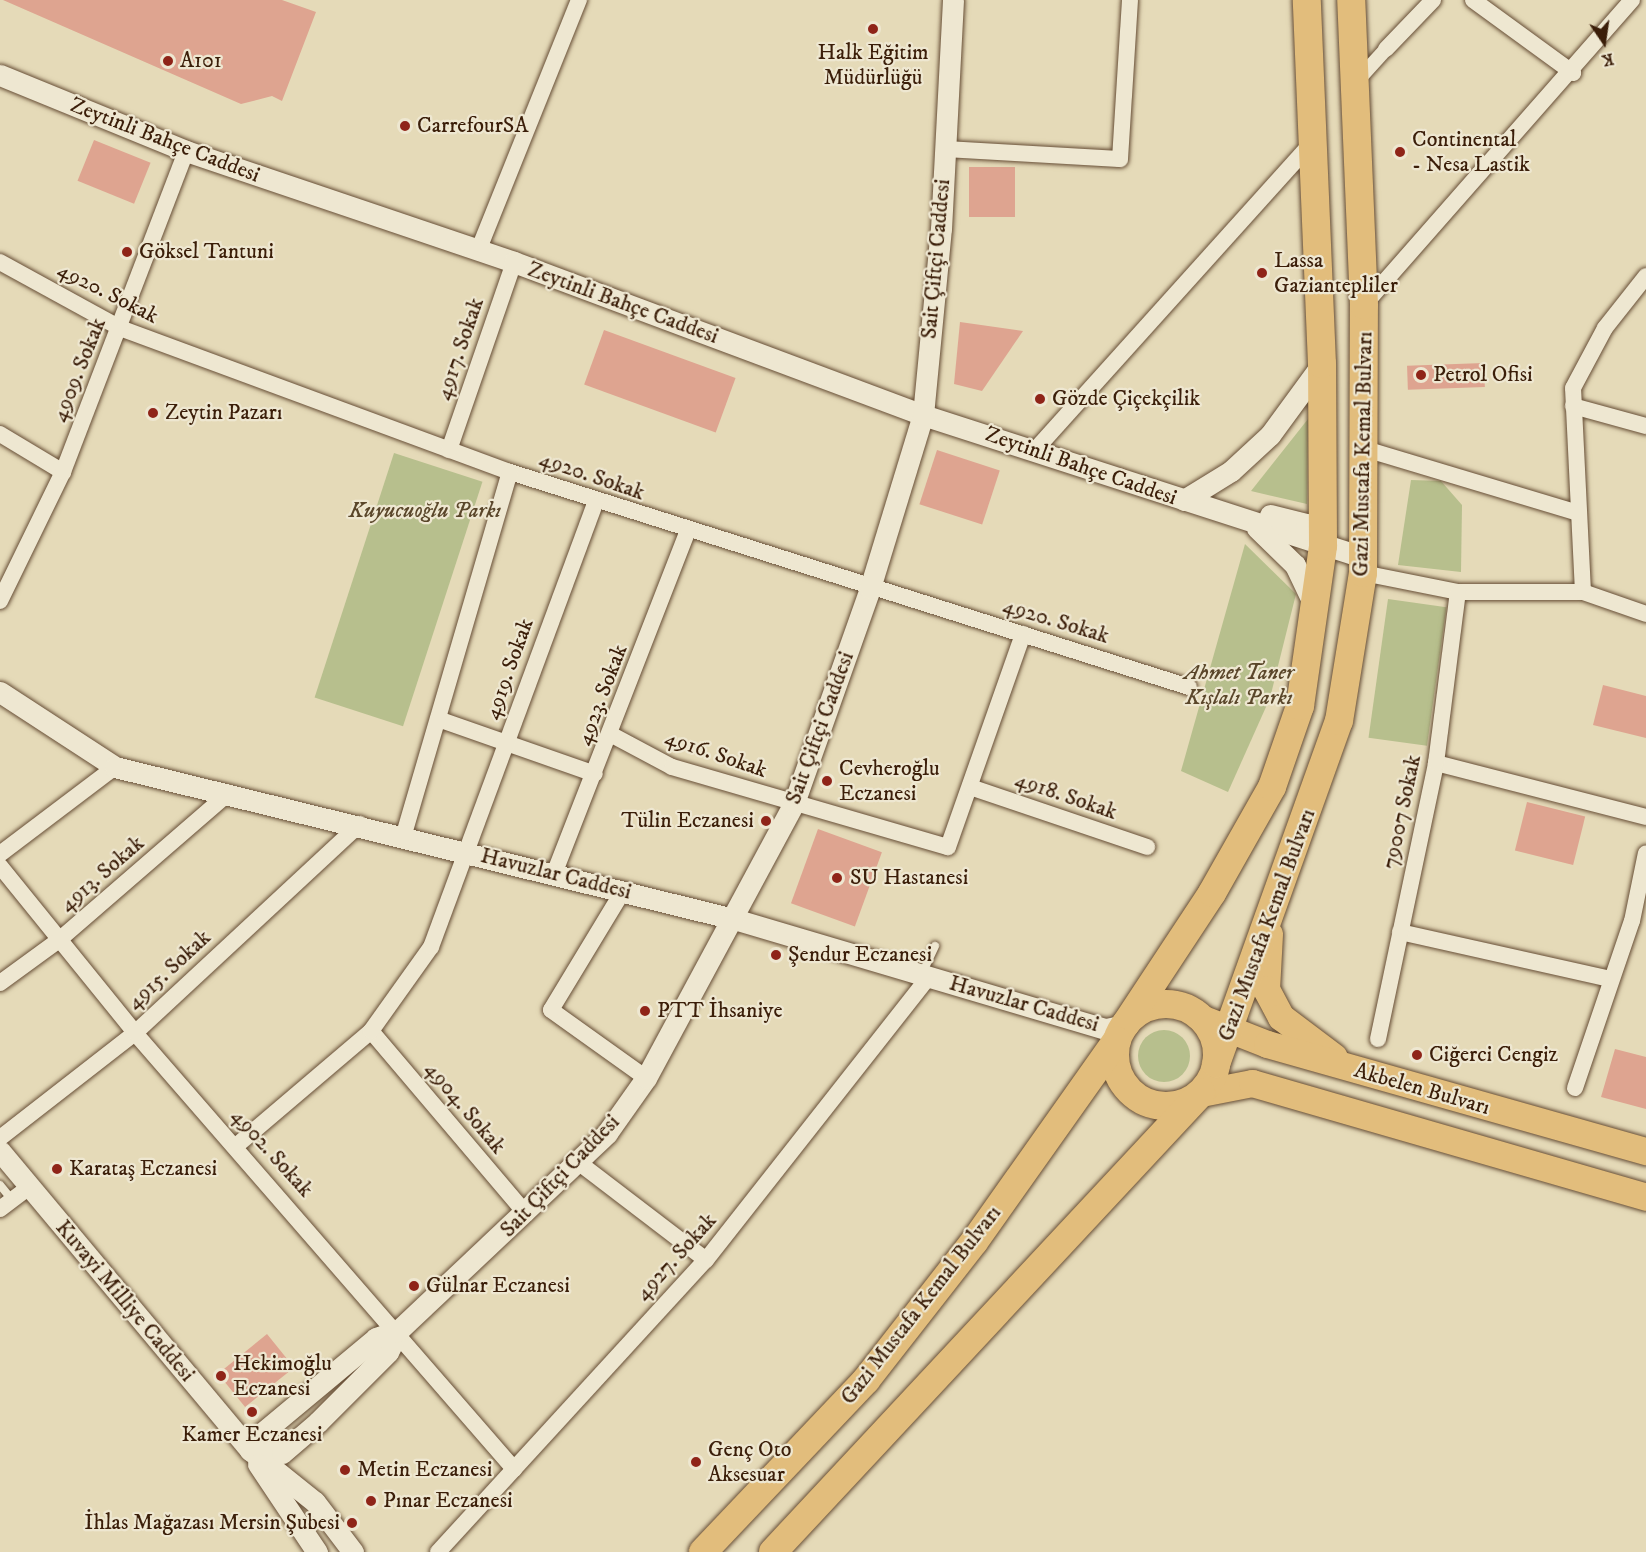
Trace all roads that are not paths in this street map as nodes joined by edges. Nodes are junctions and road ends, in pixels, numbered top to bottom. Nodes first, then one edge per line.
1 (579, 0) edge
2 (952, 0) edge
3 (1130, 0) edge
4 (1307, 0) edge
5 (1351, 0) edge
6 (1433, 0) edge
7 (1473, 0) edge
8 (1632, 0) edge
9 (1386, 49) joint
10 (1573, 73) junction
11 (0, 75) edge
12 (1355, 83) junction
13 (1314, 140) junction
14 (945, 149) junction
15 (186, 151) junction
16 (478, 251) junction
17 (0, 262) edge
18 (514, 262) junction
19 (1646, 276) edge
20 (1364, 305) junction
21 (120, 328) junction
22 (1322, 364) junction
23 (1573, 406) junction
24 (922, 415) junction
25 (1646, 426) edge
26 (0, 434) edge
27 (1037, 448) junction
28 (1365, 449) junction
29 (449, 450) junction
30 (63, 472) junction
31 (510, 472) junction
32 (1184, 501) junction
33 (595, 503) junction
34 (1578, 513) junction
35 (1249, 522) junction
36 (688, 531) junction
37 (1323, 546) junction
38 (1364, 566) junction
39 (870, 588) junction
40 (1458, 592) junction
41 (1583, 592) junction
42 (0, 600) edge
43 (1315, 607) junction
44 (1646, 614) edge
45 (1023, 634) junction
46 (1189, 687) dead end
47 (0, 692) edge
48 (438, 719) junction
49 (612, 735) junction
50 (505, 745) junction
51 (1436, 763) junction
52 (115, 767) junction
53 (595, 774) junction
54 (970, 787) junction
55 (229, 793) junction
56 (794, 803) junction
57 (1646, 817) edge
58 (360, 824) junction
59 (404, 834) junction
60 (1147, 847) dead end
61 (466, 851) junction
62 (1646, 853) edge
63 (0, 854) edge
64 (0, 866) edge
65 (554, 874) junction
66 (623, 891) junction
67 (1273, 917) junction
68 (734, 919) junction
69 (1639, 923) edge
70 (1400, 932) junction
71 (59, 940) junction
72 (935, 946) dead end
73 (926, 976) junction
74 (1611, 979) junction
75 (0, 983) edge
76 (1201, 1018) junction
77 (1229, 1030) junction
78 (370, 1031) junction
79 (1121, 1032) junction
80 (135, 1033) junction
81 (1378, 1039) dead end
82 (1216, 1064) junction
83 (1349, 1068) junction
84 (646, 1078) junction
85 (1575, 1088) dead end
86 (1201, 1093) junction
87 (0, 1138) edge
88 (236, 1146) junction
89 (0, 1151) edge
90 (1646, 1151) edge
91 (578, 1162) junction
92 (0, 1185) edge
93 (29, 1187) junction
94 (1646, 1197) edge
95 (6, 1205) edge
96 (526, 1214) junction
97 (706, 1260) junction
98 (399, 1330) junction
99 (250, 1450) junction
100 (514, 1469) junction
101 (317, 1552) edge
102 (353, 1552) edge
103 (438, 1552) edge
104 (703, 1552) edge
105 (773, 1552) edge

1 - 16 street
2 - 14 street, Sait Çiftçi Caddesi
3 - 14 street
4 - 13 highway, Gazi Mustafa Kemal Bulvarı
5 - 12 highway, Gazi Mustafa Kemal Bulvarı
6 - 9 street
7 - 10 street
8 - 10 street
9 - 12 street
10 - 20 street
11 - 15 street, Zeytinli Bahçe Caddesi
12 - 20 highway, Gazi Mustafa Kemal Bulvarı
13 - 22 highway, Gazi Mustafa Kemal Bulvarı
13 - 27 street
14 - 24 street, Sait Çiftçi Caddesi
15 - 16 street, Zeytinli Bahçe Caddesi
15 - 21 street, 4909. Sokak
16 - 18 street, Zeytinli Bahçe Caddesi
17 - 21 street, 4920. Sokak
18 - 24 street, Zeytinli Bahçe Caddesi
18 - 29 street, 4917. Sokak
19 - 23 street
20 - 28 highway, Gazi Mustafa Kemal Bulvarı
21 - 29 street, 4920. Sokak
21 - 30 street, 4909. Sokak
22 - 32 street
22 - 37 highway, Gazi Mustafa Kemal Bulvarı
23 - 25 street
23 - 34 street
24 - 27 street, Zeytinli Bahçe Caddesi
24 - 39 street, Sait Çiftçi Caddesi
26 - 30 street
27 - 32 street, Zeytinli Bahçe Caddesi
28 - 34 street
28 - 38 highway, Gazi Mustafa Kemal Bulvarı
29 - 31 street, 4920. Sokak
30 - 42 street, 4909. Sokak
31 - 33 street, 4920. Sokak
31 - 48 street
32 - 35 street, Zeytinli Bahçe Caddesi
33 - 36 street, 4920. Sokak
33 - 50 street, 4919. Sokak
34 - 41 street
35 - 37 street
35 - 43 street
36 - 39 street, 4920. Sokak
36 - 49 street, 4923. Sokak
37 - 38 street
37 - 43 highway, Gazi Mustafa Kemal Bulvarı
38 - 40 street
38 - 67 highway, Gazi Mustafa Kemal Bulvarı
39 - 45 street, 4920. Sokak
39 - 56 street, Sait Çiftçi Caddesi
40 - 41 street
40 - 51 street, 79007 Sokak
41 - 44 street
43 - 79 highway, Gazi Mustafa Kemal Bulvarı
45 - 46 street, 4920. Sokak
45 - 54 street
47 - 52 street, Havuzlar Caddesi
48 - 50 street
48 - 59 street
49 - 53 street, 4923. Sokak
49 - 56 street, 4916. Sokak
50 - 53 street
50 - 61 street, 4919. Sokak
51 - 57 street
51 - 70 street, 79007 Sokak
52 - 55 street, Havuzlar Caddesi
52 - 63 street
53 - 65 street, 4923. Sokak
54 - 56 street, 4916. Sokak
54 - 60 street, 4918. Sokak
55 - 58 street, Havuzlar Caddesi
55 - 71 street, 4913. Sokak
56 - 68 street, Sait Çiftçi Caddesi
58 - 59 street, Havuzlar Caddesi
58 - 80 street, 4915. Sokak
59 - 61 street, Havuzlar Caddesi
61 - 65 street, Havuzlar Caddesi
61 - 78 street, 4919. Sokak
62 - 69 street
64 - 71 street, 4902. Sokak
65 - 66 street, Havuzlar Caddesi
66 - 68 street, Havuzlar Caddesi
66 - 84 street
67 - 77 highway, Gazi Mustafa Kemal Bulvarı
67 - 83 main road
68 - 73 street, Havuzlar Caddesi
68 - 84 street, Sait Çiftçi Caddesi
69 - 74 street
70 - 74 street
70 - 81 street, 79007 Sokak
71 - 75 street, 4913. Sokak
71 - 80 street, 4902. Sokak
72 - 73 lane
73 - 79 street, Havuzlar Caddesi
73 - 97 street, 4927. Sokak
74 - 85 street
76 - 77 main road, Akbelen Bulvarı
76 - 79 highway
76 - 82 highway
77 - 82 highway, Gazi Mustafa Kemal Bulvarı
77 - 83 main road, Akbelen Bulvarı
78 - 88 street, 4919. Sokak
78 - 96 street, 4904. Sokak
79 - 86 highway
79 - 104 highway, Gazi Mustafa Kemal Bulvarı
80 - 87 street, 4915. Sokak
80 - 88 street, 4902. Sokak
82 - 86 highway
83 - 90 main road, Akbelen Bulvarı
84 - 91 street, Sait Çiftçi Caddesi
86 - 94 main road, Akbelen Bulvarı
86 - 105 highway
88 - 98 street, 4902. Sokak
89 - 93 street, Kuvayi Milliye Caddesi
91 - 96 street, Sait Çiftçi Caddesi
91 - 97 street
92 - 95 lane
93 - 95 street
93 - 99 street, Kuvayi Milliye Caddesi
96 - 98 street, Sait Çiftçi Caddesi
97 - 100 street, 4927. Sokak
98 - 99 street, Sait Çiftçi Caddesi
98 - 100 street, 4902. Sokak
99 - 101 street, Kuvayi Milliye Caddesi
99 - 102 street, Kuvayi Milliye Caddesi
100 - 103 street, 4927. Sokak

